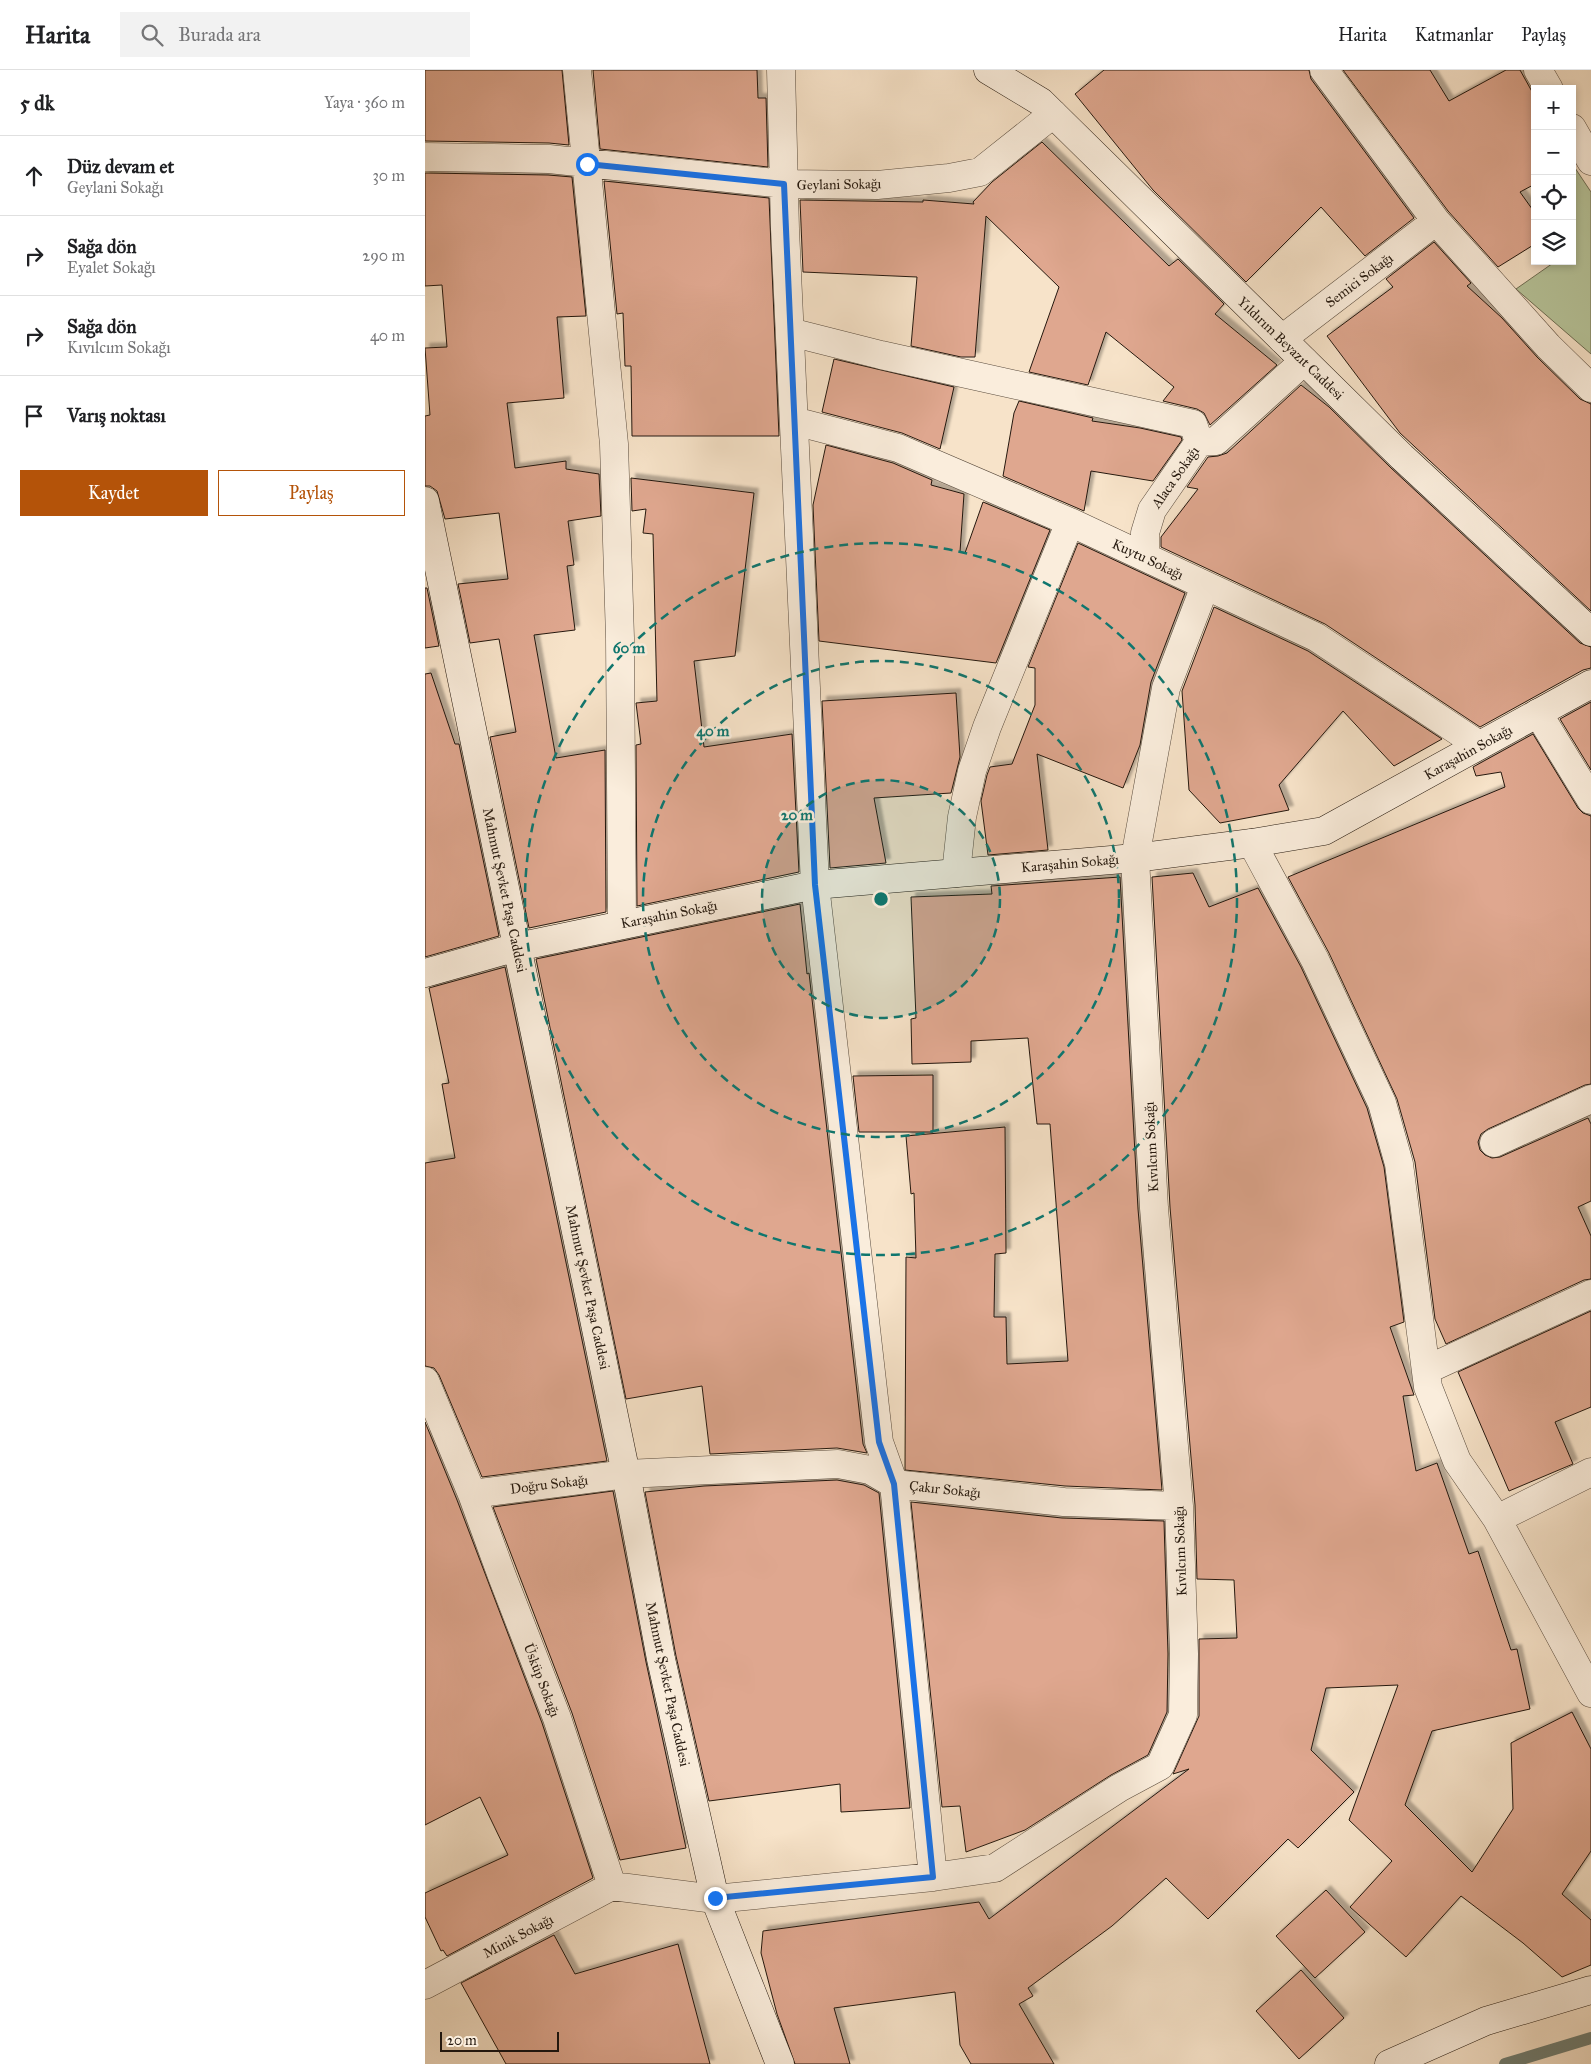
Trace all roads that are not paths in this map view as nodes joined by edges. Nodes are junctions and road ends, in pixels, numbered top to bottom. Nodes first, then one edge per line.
1 (577, 70) edge
2 (781, 70) edge
3 (988, 70) edge
4 (1324, 70) edge
5 (1538, 70) edge
6 (1547, 85) edge
7 (1053, 114) junction
8 (1573, 130) edge
9 (425, 157) edge
10 (1591, 161) edge
11 (587, 164) junction
12 (784, 184) junction
13 (1436, 221) junction
14 (790, 332) junction
15 (1282, 339) junction
16 (1304, 361) junction
17 (1591, 388) edge
18 (794, 421) junction
19 (1199, 442) junction
20 (425, 501) edge
21 (1070, 522) junction
22 (1145, 557) junction
23 (1205, 586) junction
24 (1591, 632) edge
25 (1591, 684) edge
26 (1538, 713) junction
27 (1479, 745) junction
28 (1591, 800) edge
29 (1252, 843) junction
30 (1135, 858) junction
31 (956, 873) junction
32 (815, 885) junction
33 (622, 924) junction
34 (517, 947) junction
35 (425, 973) edge
36 (1591, 1099) edge
37 (1494, 1143) dead end
38 (1591, 1294) edge
39 (1426, 1370) junction
40 (425, 1381) edge
41 (1591, 1472) edge
42 (626, 1474) junction
43 (894, 1484) junction
44 (472, 1494) junction
45 (1179, 1506) junction
46 (1497, 1519) junction
47 (1591, 1693) edge
48 (933, 1877) junction
49 (611, 1886) junction
50 (715, 1898) junction
51 (425, 1985) edge
52 (1591, 1990) edge
53 (780, 2064) edge
54 (1389, 2064) edge

1 - 11 street
2 - 12 street
3 - 7 street, Yıldırım Beyazıt Caddesi
4 - 13 street
5 - 6 street
7 - 12 street, Geylani Sokağı
7 - 15 street, Yıldırım Beyazıt Caddesi
8 - 10 street
9 - 11 street, Geylani Sokağı
11 - 12 street, Geylani Sokağı
11 - 33 street
12 - 14 street
13 - 15 street, Semici Sokağı
13 - 17 street
14 - 18 street
14 - 19 street
15 - 16 street, Yıldırım Beyazıt Caddesi
16 - 19 street, Alaca Sokağı
16 - 24 street, Yıldırım Beyazıt Caddesi
18 - 21 street, Kuytu Sokağı
18 - 32 street
19 - 22 street, Alaca Sokağı
20 - 34 street, Mahmut Şevket Paşa Caddesi
21 - 22 street, Kuytu Sokağı
21 - 31 street
22 - 23 street, Kuytu Sokağı
23 - 27 street, Kuytu Sokağı
23 - 30 street, Kıvılcım Sokağı
25 - 26 street, Karaşahin Sokağı
26 - 27 street, Karaşahin Sokağı
26 - 28 street
27 - 29 street, Karaşahin Sokağı
29 - 30 street, Karaşahin Sokağı
29 - 39 street
30 - 31 street, Karaşahin Sokağı
30 - 45 street, Kıvılcım Sokağı
31 - 32 street, Karaşahin Sokağı
32 - 33 street, Karaşahin Sokağı
32 - 43 street
33 - 34 street, Karaşahin Sokağı
34 - 35 street, Karaşahin Sokağı
34 - 42 street, Mahmut Şevket Paşa Caddesi
36 - 37 street
38 - 39 street
39 - 46 street
40 - 44 street, Üsküp Sokağı
41 - 46 street
42 - 43 street, Çakır Sokağı
42 - 44 street, Doğru Sokağı
42 - 50 street, Mahmut Şevket Paşa Caddesi
43 - 45 street, Çakır Sokağı
43 - 48 street
44 - 49 street, Üsküp Sokağı
45 - 48 street, Kıvılcım Sokağı
46 - 47 street
48 - 50 street, Kıvılcım Sokağı
49 - 50 street
49 - 51 street, Minik Sokağı
50 - 53 street, Mahmut Şevket Paşa Caddesi
52 - 54 street

